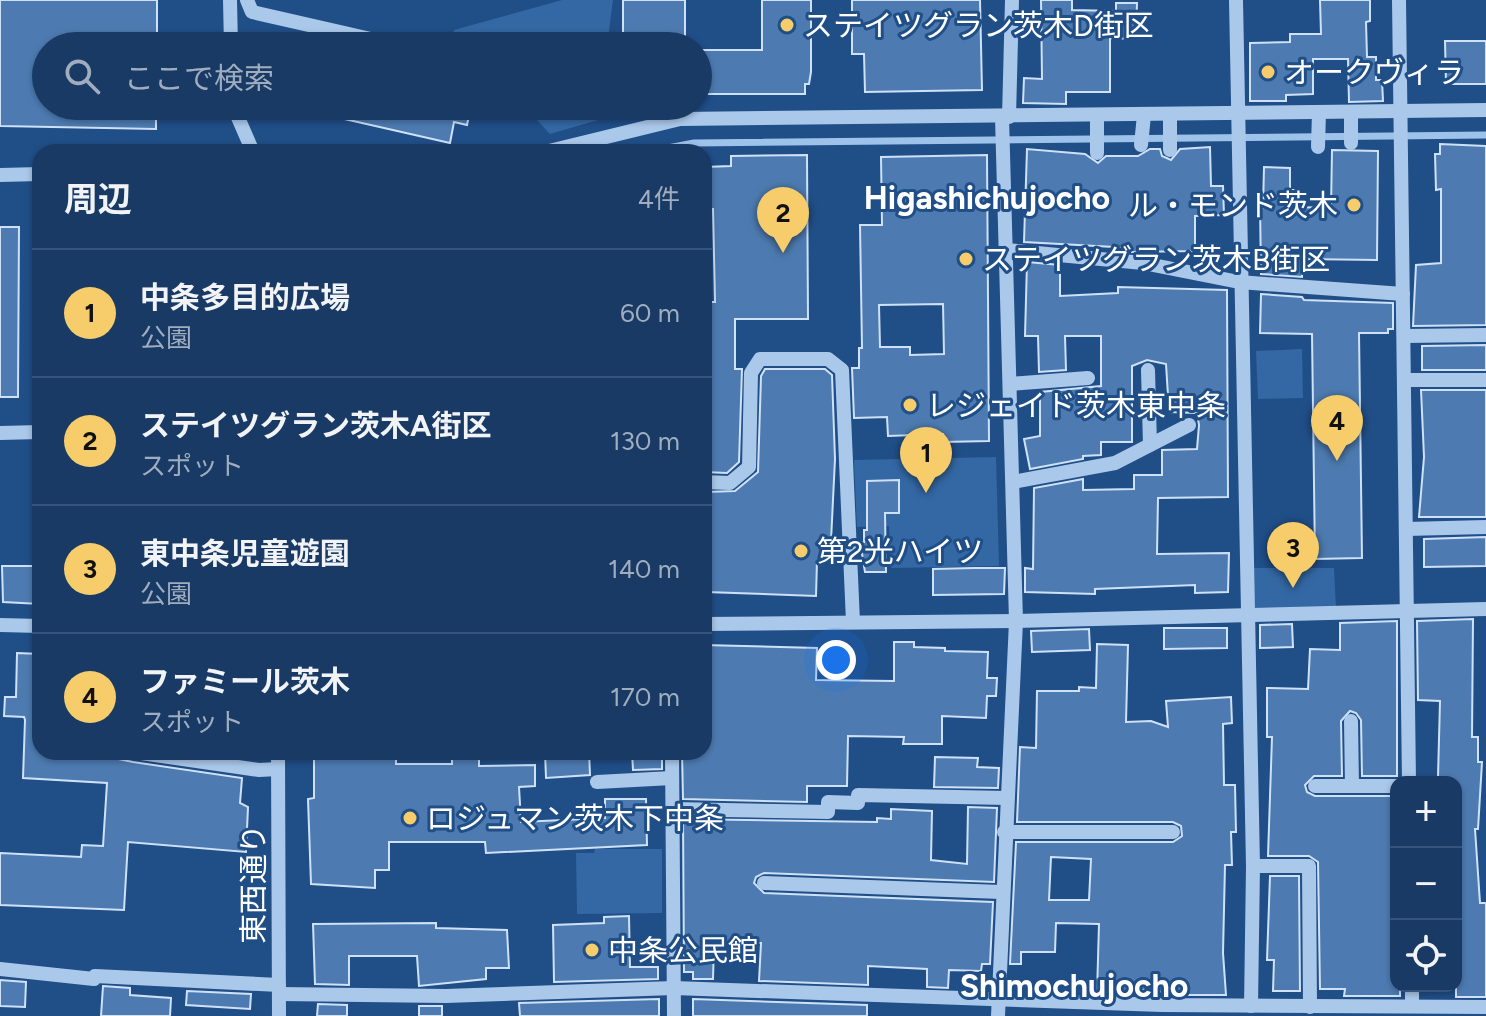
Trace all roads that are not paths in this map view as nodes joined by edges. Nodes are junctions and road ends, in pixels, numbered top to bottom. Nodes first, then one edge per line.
1 (230, 0) edge
2 (247, 0) edge
3 (1012, 0) edge
4 (1236, 0) edge
5 (1399, 0) edge
6 (231, 32) edge
7 (340, 32) edge
8 (1486, 110) edge
9 (1319, 112) junction
10 (1351, 112) junction
11 (1402, 117) junction
12 (712, 119) edge
13 (239, 120) edge
14 (676, 120) edge
15 (1097, 120) junction
16 (1143, 120) junction
17 (1237, 120) junction
18 (1005, 121) junction
19 (1170, 121) junction
20 (1351, 143) dead end
21 (250, 144) edge
22 (590, 144) edge
23 (1141, 145) dead end
24 (1170, 147) dead end
25 (1318, 147) dead end
26 (1097, 150) dead end
27 (32, 174) edge
28 (0, 175) edge
29 (1006, 250) junction
30 (1239, 282) junction
31 (1403, 294) junction
32 (1486, 335) edge
33 (1404, 336) junction
34 (1148, 370) dead end
35 (1088, 378) dead end
36 (1404, 380) junction
37 (1486, 380) edge
38 (1010, 384) junction
39 (1189, 425) dead end
40 (0, 433) edge
41 (32, 433) edge
42 (1150, 445) junction
43 (712, 482) edge
44 (1013, 482) junction
45 (1486, 527) edge
46 (1406, 529) junction
47 (1486, 609) edge
48 (1407, 611) junction
49 (1248, 615) junction
50 (1016, 621) junction
51 (853, 622) junction
52 (712, 624) edge
53 (0, 625) edge
54 (32, 626) edge
55 (1351, 721) dead end
56 (190, 760) edge
57 (278, 760) edge
58 (672, 760) edge
59 (278, 769) junction
60 (1409, 776) edge
61 (672, 778) junction
62 (597, 782) dead end
63 (1315, 786) dead end
64 (1352, 786) junction
65 (1390, 786) edge
66 (1007, 798) junction
67 (673, 809) junction
68 (1004, 832) junction
69 (1173, 832) dead end
70 (1253, 866) junction
71 (764, 883) dead end
72 (1001, 892) junction
73 (0, 969) edge
74 (674, 988) junction
75 (279, 989) junction
76 (1412, 992) edge
77 (998, 998) junction
78 (1412, 1005) junction
79 (1251, 1006) junction
80 (1486, 1007) edge
81 (1162, 1010) edge
82 (1318, 1010) edge
83 (1452, 1011) edge
84 (279, 1016) edge
85 (674, 1016) edge
86 (998, 1016) edge

1 - 6 street
2 - 7 street
3 - 18 street
4 - 17 street
5 - 11 street
8 - 11 street
9 - 10 street
9 - 17 street
9 - 25 street
10 - 11 street
10 - 20 street
11 - 31 street
12 - 18 street
13 - 21 street
14 - 22 street
15 - 16 street
15 - 18 street
15 - 26 street
16 - 19 street
16 - 23 street
17 - 19 street
17 - 30 street
18 - 29 street
19 - 24 street
27 - 28 street
29 - 30 street
29 - 38 street
30 - 31 street
30 - 49 street
31 - 33 street
32 - 33 street
33 - 36 street
34 - 42 street
35 - 38 street
36 - 37 street
36 - 46 street
38 - 44 street
39 - 42 street
40 - 41 street
42 - 44 street
43 - 51 street
44 - 50 street
45 - 46 street
46 - 48 street
47 - 48 street
48 - 49 street
48 - 60 street
49 - 50 street
49 - 70 street
50 - 51 street
50 - 66 street
51 - 52 street
53 - 54 street
55 - 64 street
56 - 59 street
57 - 59 street, 東西通り
58 - 61 street
59 - 75 street, 東西通り
61 - 62 street
61 - 67 street
63 - 64 street
64 - 65 street
66 - 67 street
66 - 68 street
67 - 74 street
68 - 69 street
68 - 72 street
70 - 79 street
70 - 82 street
71 - 72 street
72 - 77 street
73 - 75 street
74 - 75 street
74 - 77 street
74 - 85 street
75 - 84 street, 東西通り
76 - 78 street
77 - 81 street
77 - 86 street
78 - 82 street
78 - 83 street
79 - 81 street
79 - 82 street
80 - 83 street

